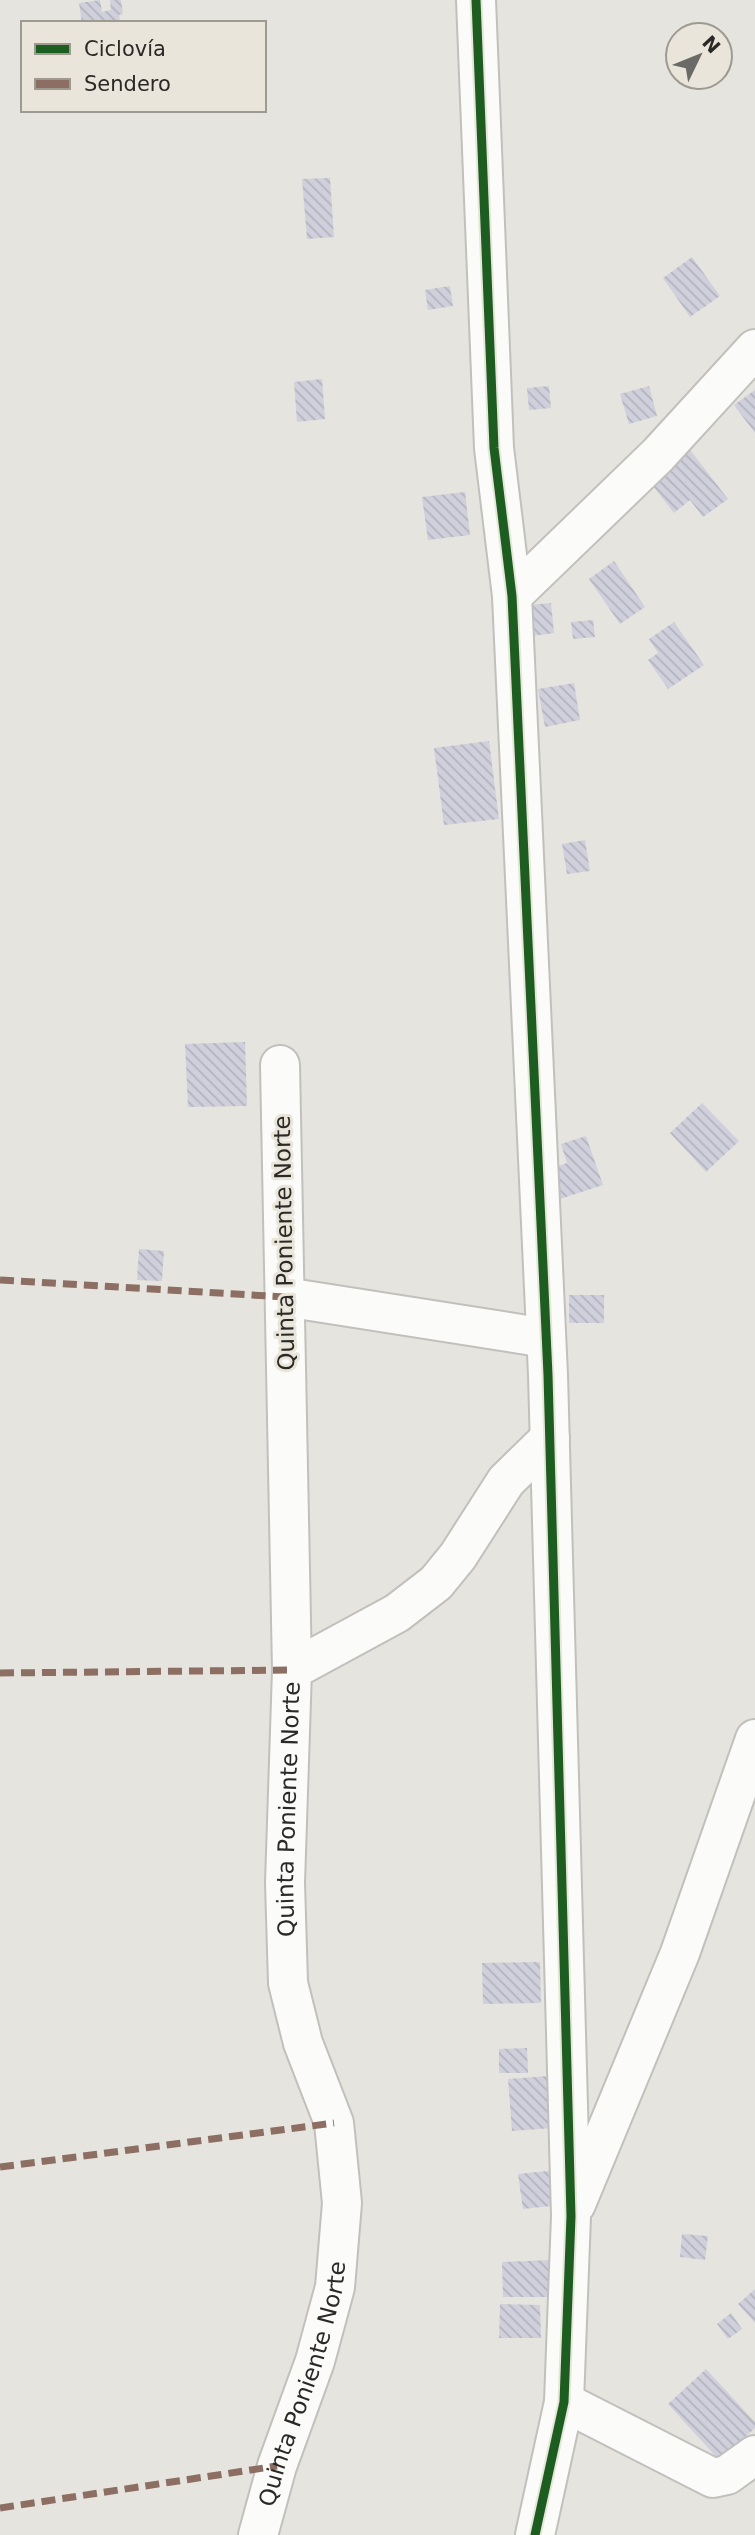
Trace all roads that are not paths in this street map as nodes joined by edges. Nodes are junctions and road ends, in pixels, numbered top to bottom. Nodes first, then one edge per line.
1 (476, 0) edge
2 (755, 349) edge
3 (512, 596) junction
4 (280, 1065) dead end
5 (285, 1297) junction
6 (546, 1338) junction
7 (550, 1438) junction
8 (292, 1670) junction
9 (755, 1739) edge
10 (571, 2216) junction
11 (564, 2402) junction
12 (755, 2455) edge
13 (258, 2535) edge
14 (535, 2535) edge

1 - 3 street
2 - 3 street
3 - 6 street
4 - 5 street, Quinta Poniente Norte
5 - 6 street
5 - 8 street, Quinta Poniente Norte
6 - 7 street
7 - 8 street
7 - 10 street
8 - 13 street, Quinta Poniente Norte
9 - 10 street
10 - 11 street
11 - 12 street
11 - 14 street

